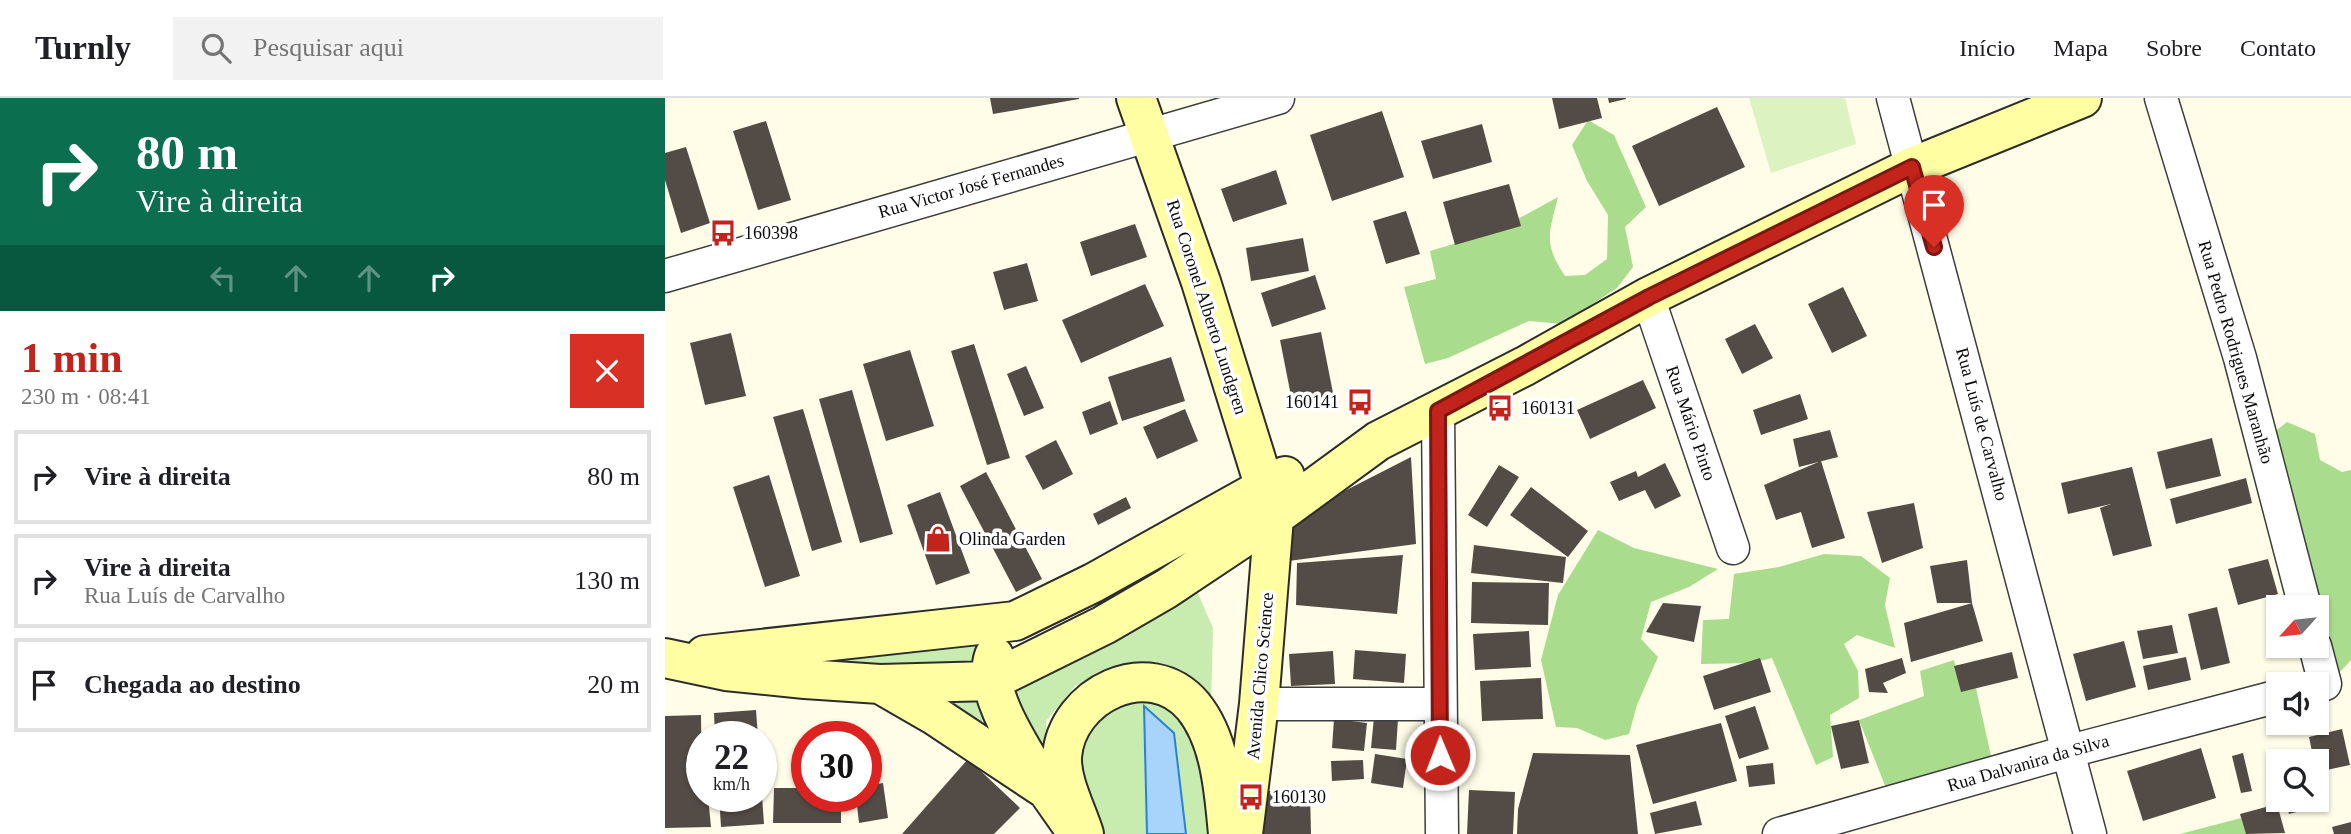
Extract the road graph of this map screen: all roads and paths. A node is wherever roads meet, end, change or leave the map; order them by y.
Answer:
1 (1136, 98) edge
2 (1278, 98) edge
3 (1893, 98) edge
4 (2082, 98) edge
5 (2161, 98) edge
6 (1149, 134) junction
7 (1912, 167) junction
8 (665, 276) edge
9 (1649, 297) junction
10 (1438, 411) junction
11 (1270, 503) junction
12 (1733, 548) dead end
13 (2302, 595) edge
14 (1014, 621) junction
15 (2320, 658) edge
16 (672, 659) edge
17 (991, 681) junction
18 (2331, 683) edge
19 (880, 684) junction
20 (2266, 699) edge
21 (1259, 704) junction
22 (1439, 704) junction
23 (2070, 751) junction
24 (1047, 790) junction
25 (1078, 834) edge
26 (1084, 834) edge
27 (1228, 834) edge
28 (1243, 834) edge
29 (1442, 834) edge
30 (1779, 834) edge
31 (2090, 834) edge

1 - 6 main road, Rua Coronel Alberto Lundgren
2 - 6 street, Rua Victor José Fernandes
3 - 7 street, Rua Luís de Carvalho
4 - 7 main road
5 - 13 street, Rua Pedro Rodrigues Maranhão
6 - 8 street, Rua Victor José Fernandes
6 - 11 main road, Rua Coronel Alberto Lundgren
7 - 9 main road
7 - 23 street, Rua Luís de Carvalho
9 - 10 main road
9 - 12 street, Rua Mário Pinto
10 - 11 main road
10 - 22 street
11 - 14 main road
11 - 17 main road
11 - 21 main road, Avenida Chico Science
14 - 16 main road
14 - 17 main road
15 - 18 street
16 - 19 main road
17 - 19 main road
17 - 24 main road
19 - 24 main road
20 - 23 street, Rua Dalvanira da Silva
21 - 22 street
21 - 28 main road, Avenida Chico Science
22 - 29 street
23 - 30 street, Rua Dalvanira da Silva
23 - 31 street, Rua Luís de Carvalho
24 - 25 main road
26 - 27 main road

